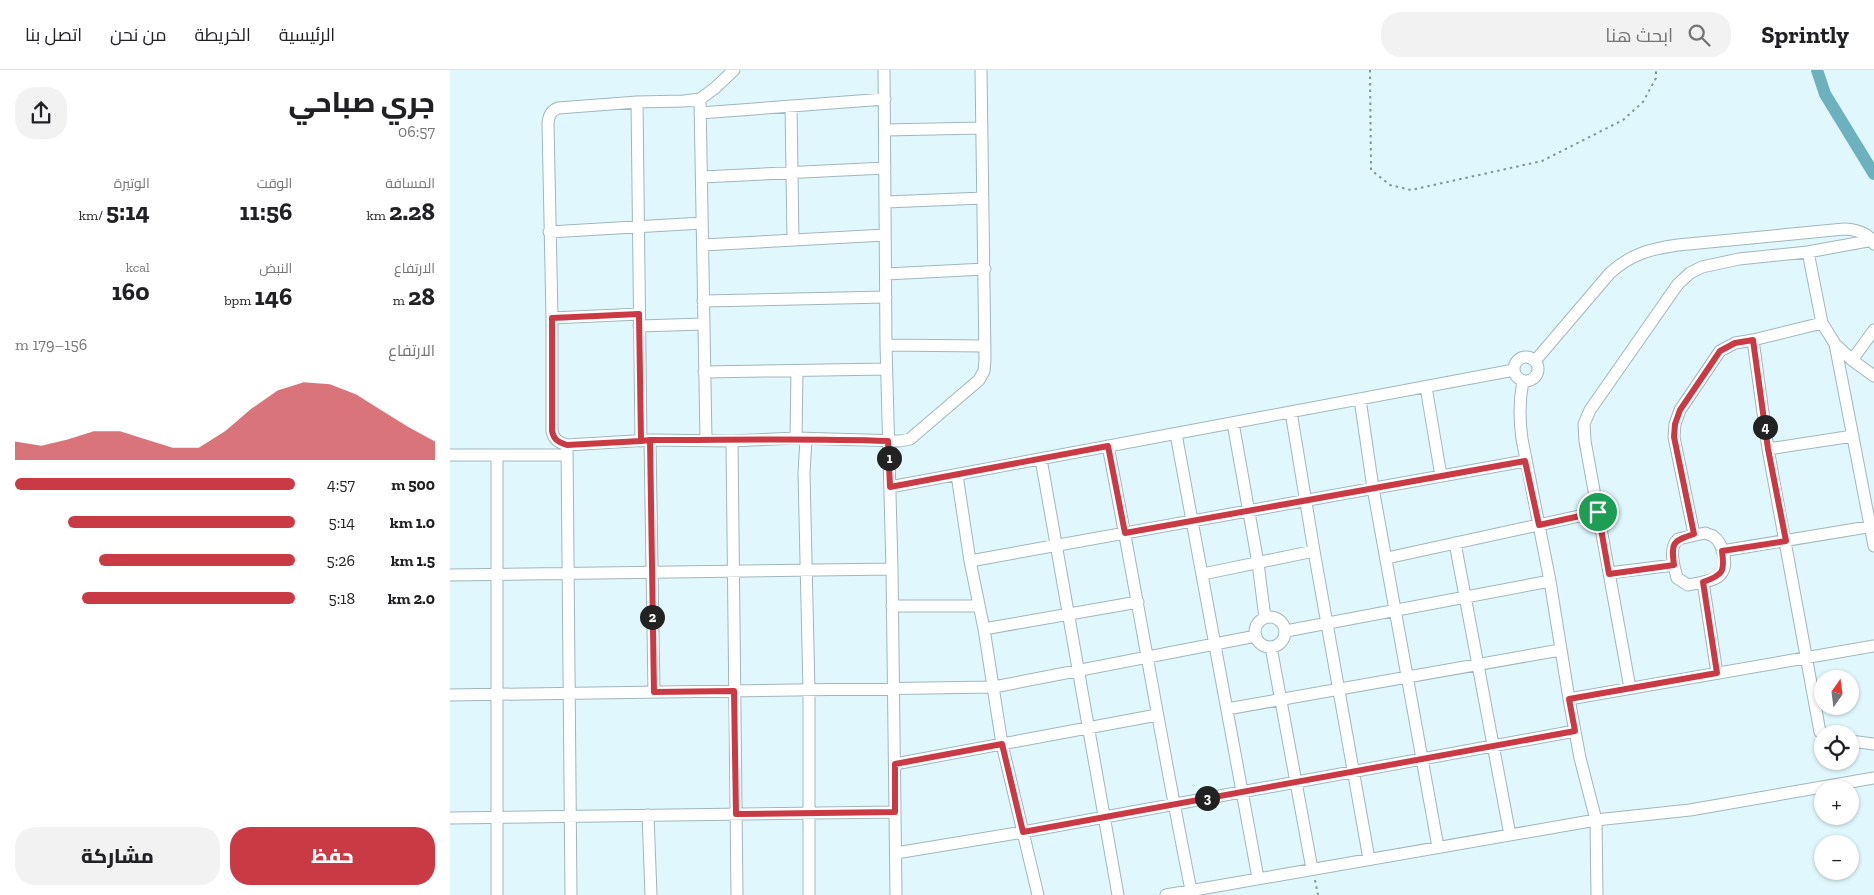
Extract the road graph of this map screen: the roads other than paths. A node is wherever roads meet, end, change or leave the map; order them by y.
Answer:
1 (734, 70) edge
2 (884, 70) edge
3 (981, 70) edge
4 (700, 99) junction
5 (885, 99) junction
6 (637, 102) junction
7 (792, 106) junction
8 (700, 113) junction
9 (982, 128) junction
10 (885, 130) junction
11 (885, 168) junction
12 (791, 172) junction
13 (702, 177) junction
14 (983, 198) junction
15 (886, 202) junction
16 (702, 223) junction
17 (638, 226) junction
18 (549, 232) junction
19 (886, 236) junction
20 (793, 240) junction
21 (1874, 242) edge
22 (702, 245) junction
23 (1808, 252) junction
24 (985, 270) junction
25 (886, 274) junction
26 (886, 297) junction
27 (703, 301) junction
28 (552, 318) junction
29 (639, 320) junction
30 (1822, 323) junction
31 (704, 324) junction
32 (1874, 330) edge
33 (1753, 340) junction
34 (1835, 344) junction
35 (886, 345) junction
36 (984, 346) junction
37 (1852, 360) junction
38 (1535, 361) junction
39 (886, 369) junction
40 (1514, 370) junction
41 (797, 371) junction
42 (704, 372) junction
43 (1874, 376) edge
44 (1523, 381) junction
45 (1426, 387) junction
46 (1360, 399) junction
47 (1291, 412) junction
48 (1233, 423) junction
49 (1176, 434) junction
50 (1853, 436) junction
51 (801, 438) junction
52 (706, 440) junction
53 (645, 441) junction
54 (732, 441) junction
55 (888, 441) junction
56 (1108, 446) junction
57 (1768, 449) junction
58 (567, 450) junction
59 (450, 455) edge
60 (497, 455) junction
61 (1041, 459) junction
62 (1525, 461) junction
63 (957, 475) junction
64 (1442, 476) junction
65 (890, 487) junction
66 (1373, 488) junction
67 (1305, 501) junction
68 (1249, 511) junction
69 (1598, 512) junction
70 (1193, 521) junction
71 (1539, 525) junction
72 (1872, 526) edge
73 (1125, 533) junction
74 (1694, 534) junction
75 (1786, 541) junction
76 (1456, 543) junction
77 (1057, 545) junction
78 (1874, 546) edge
79 (1314, 551) junction
80 (1722, 551) junction
81 (1387, 558) junction
82 (970, 561) junction
83 (1258, 563) junction
84 (1674, 565) junction
85 (892, 569) junction
86 (806, 570) junction
87 (733, 571) junction
88 (651, 572) junction
89 (568, 573) junction
90 (497, 574) junction
91 (1203, 574) junction
92 (1609, 574) junction
93 (450, 575) edge
94 (1550, 581) junction
95 (1703, 582) junction
96 (1465, 597) junction
97 (1138, 602) junction
98 (892, 606) junction
99 (979, 606) junction
100 (1394, 610) junction
101 (1069, 614) junction
102 (1265, 618) junction
103 (1327, 623) junction
104 (984, 629) junction
105 (1286, 631) junction
106 (1256, 636) junction
107 (1216, 644) junction
108 (1874, 646) edge
109 (1271, 647) junction
110 (1560, 650) junction
111 (1148, 658) junction
112 (1807, 659) junction
113 (1477, 664) junction
114 (1078, 671) junction
115 (1717, 673) junction
116 (1408, 676) junction
117 (994, 688) junction
118 (1630, 688) junction
119 (893, 689) junction
120 (1338, 689) junction
121 (809, 690) junction
122 (734, 691) junction
123 (654, 692) junction
124 (569, 694) junction
125 (450, 695) edge
126 (497, 695) junction
127 (1280, 699) junction
128 (1569, 699) junction
129 (1227, 709) junction
130 (1157, 716) junction
131 (1819, 725) edge
132 (1089, 728) junction
133 (1575, 731) junction
134 (1859, 742) edge
135 (1002, 744) junction
136 (1874, 744) edge
137 (1492, 746) junction
138 (1423, 759) junction
139 (895, 764) junction
140 (1353, 772) junction
141 (1874, 778) edge
142 (1295, 782) junction
143 (1241, 792) junction
144 (1174, 804) junction
145 (895, 812) junction
146 (736, 814) junction
147 (809, 814) junction
148 (648, 815) junction
149 (570, 816) junction
150 (496, 817) junction
151 (1105, 817) junction
152 (450, 818) edge
153 (1596, 820) junction
154 (1023, 832) junction
155 (1510, 835) junction
156 (1438, 847) junction
157 (896, 853) junction
158 (1369, 859) junction
159 (1312, 869) junction
160 (1258, 878) junction
161 (1191, 890) junction
162 (497, 895) edge
163 (571, 895) edge
164 (651, 895) edge
165 (736, 895) edge
166 (809, 895) edge
167 (896, 895) edge
168 (1038, 895) edge
169 (1118, 895) edge
170 (1166, 895) edge
171 (1597, 895) edge

1 - 4 street
2 - 5 street
3 - 9 street
4 - 6 street
4 - 8 street
5 - 7 street
5 - 10 street
6 - 17 street
6 - 18 street
7 - 8 street
7 - 12 street
8 - 13 street
9 - 10 street
9 - 14 street
10 - 11 street
11 - 12 street
11 - 15 street
12 - 13 street
12 - 20 street
13 - 16 street
14 - 15 street
14 - 24 street
15 - 19 street
16 - 17 street
16 - 22 street
17 - 18 street
17 - 29 street
18 - 28 street
19 - 20 street
19 - 25 street
20 - 22 street
21 - 23 street
21 - 38 street
22 - 27 street
23 - 30 street
23 - 69 street
24 - 25 street
24 - 36 street
25 - 26 street
26 - 27 street
26 - 35 street
27 - 31 street
28 - 29 street
28 - 58 street
29 - 31 street
29 - 53 street
30 - 33 street
30 - 34 street
31 - 42 street
32 - 37 street
33 - 57 street
33 - 74 street
34 - 37 street
34 - 50 street
35 - 36 street
35 - 39 street
36 - 55 street
37 - 43 street
38 - 40 street
38 - 44 street
39 - 41 street
39 - 55 street
40 - 44 street
40 - 45 street
41 - 42 street
41 - 51 street
42 - 52 street
44 - 62 street
45 - 46 street
45 - 64 street
46 - 47 street
46 - 66 street
47 - 48 street
47 - 67 street
48 - 49 street
48 - 68 street
49 - 56 street
49 - 70 street
50 - 57 street
50 - 72 street
51 - 54 street
51 - 55 street
51 - 86 street
52 - 53 street
52 - 54 street
53 - 58 street
53 - 88 street
54 - 87 street
55 - 65 street
56 - 61 street
56 - 73 street
57 - 75 street
58 - 60 street
58 - 89 street
59 - 60 street
60 - 90 street
61 - 63 street
61 - 77 street
62 - 64 street
62 - 71 street
63 - 65 street
63 - 82 street
64 - 66 street
65 - 85 street
66 - 67 street
66 - 81 street
67 - 68 street
67 - 79 street
68 - 70 street
68 - 83 street
69 - 71 street
69 - 92 street
70 - 73 street
70 - 91 street
71 - 76 street
71 - 94 street
72 - 75 street
72 - 78 street
73 - 77 street
73 - 97 street
74 - 80 street
74 - 84 street
75 - 80 street
75 - 112 street
76 - 81 street
76 - 96 street
77 - 82 street
77 - 101 street
79 - 83 street
79 - 103 street
80 - 95 street
81 - 100 street
82 - 99 street
83 - 91 street
83 - 102 street
84 - 92 street
84 - 95 street
85 - 86 street
85 - 98 street
86 - 87 street
86 - 121 street
87 - 88 street
87 - 122 street
88 - 89 street
88 - 123 street
89 - 90 street
89 - 124 street
90 - 93 street
90 - 126 street
91 - 107 street
92 - 118 street
94 - 96 street
94 - 110 street
95 - 115 street
96 - 100 street
96 - 113 street
97 - 101 street
97 - 111 street
98 - 99 street
98 - 119 street
99 - 104 street
100 - 103 street
100 - 116 street
101 - 104 street
101 - 114 street
102 - 105 street
102 - 106 street
103 - 105 street
103 - 120 street
104 - 117 street
105 - 109 street
106 - 107 street
106 - 109 street
107 - 111 street
107 - 129 street
108 - 112 street
109 - 127 street
110 - 113 street
110 - 128 street
111 - 114 street
111 - 130 street
112 - 115 street
112 - 131 street
113 - 116 street
113 - 137 street
114 - 117 street
114 - 132 street
115 - 118 street
116 - 120 street
116 - 138 street
117 - 119 street
117 - 135 street
118 - 128 street
119 - 121 street
119 - 139 street
120 - 127 street
120 - 140 street
121 - 122 street
121 - 147 street
122 - 123 street
122 - 146 street
123 - 124 street
124 - 126 street
124 - 149 street
125 - 126 street
126 - 150 street
127 - 129 street
127 - 142 street
128 - 133 street
129 - 143 street
130 - 132 street
130 - 144 street
132 - 135 street
132 - 151 street
133 - 137 street
133 - 153 street
134 - 136 street
135 - 139 street
135 - 154 street
137 - 138 street
137 - 155 street
138 - 140 street
138 - 156 street
139 - 145 street
140 - 142 street
140 - 158 street
141 - 153 street
142 - 143 street
142 - 159 street
143 - 144 street
143 - 160 street
144 - 151 street
144 - 161 street
145 - 147 street
145 - 157 street
146 - 147 street
146 - 148 street
146 - 165 street
147 - 166 street
148 - 149 street
148 - 164 street
149 - 150 street
149 - 163 street
150 - 152 street
150 - 162 street
151 - 154 street
151 - 169 street
153 - 155 street
153 - 171 street
154 - 157 street
154 - 168 street
155 - 156 street
156 - 158 street
157 - 167 street
158 - 159 street
159 - 160 street
160 - 161 street
161 - 170 street

